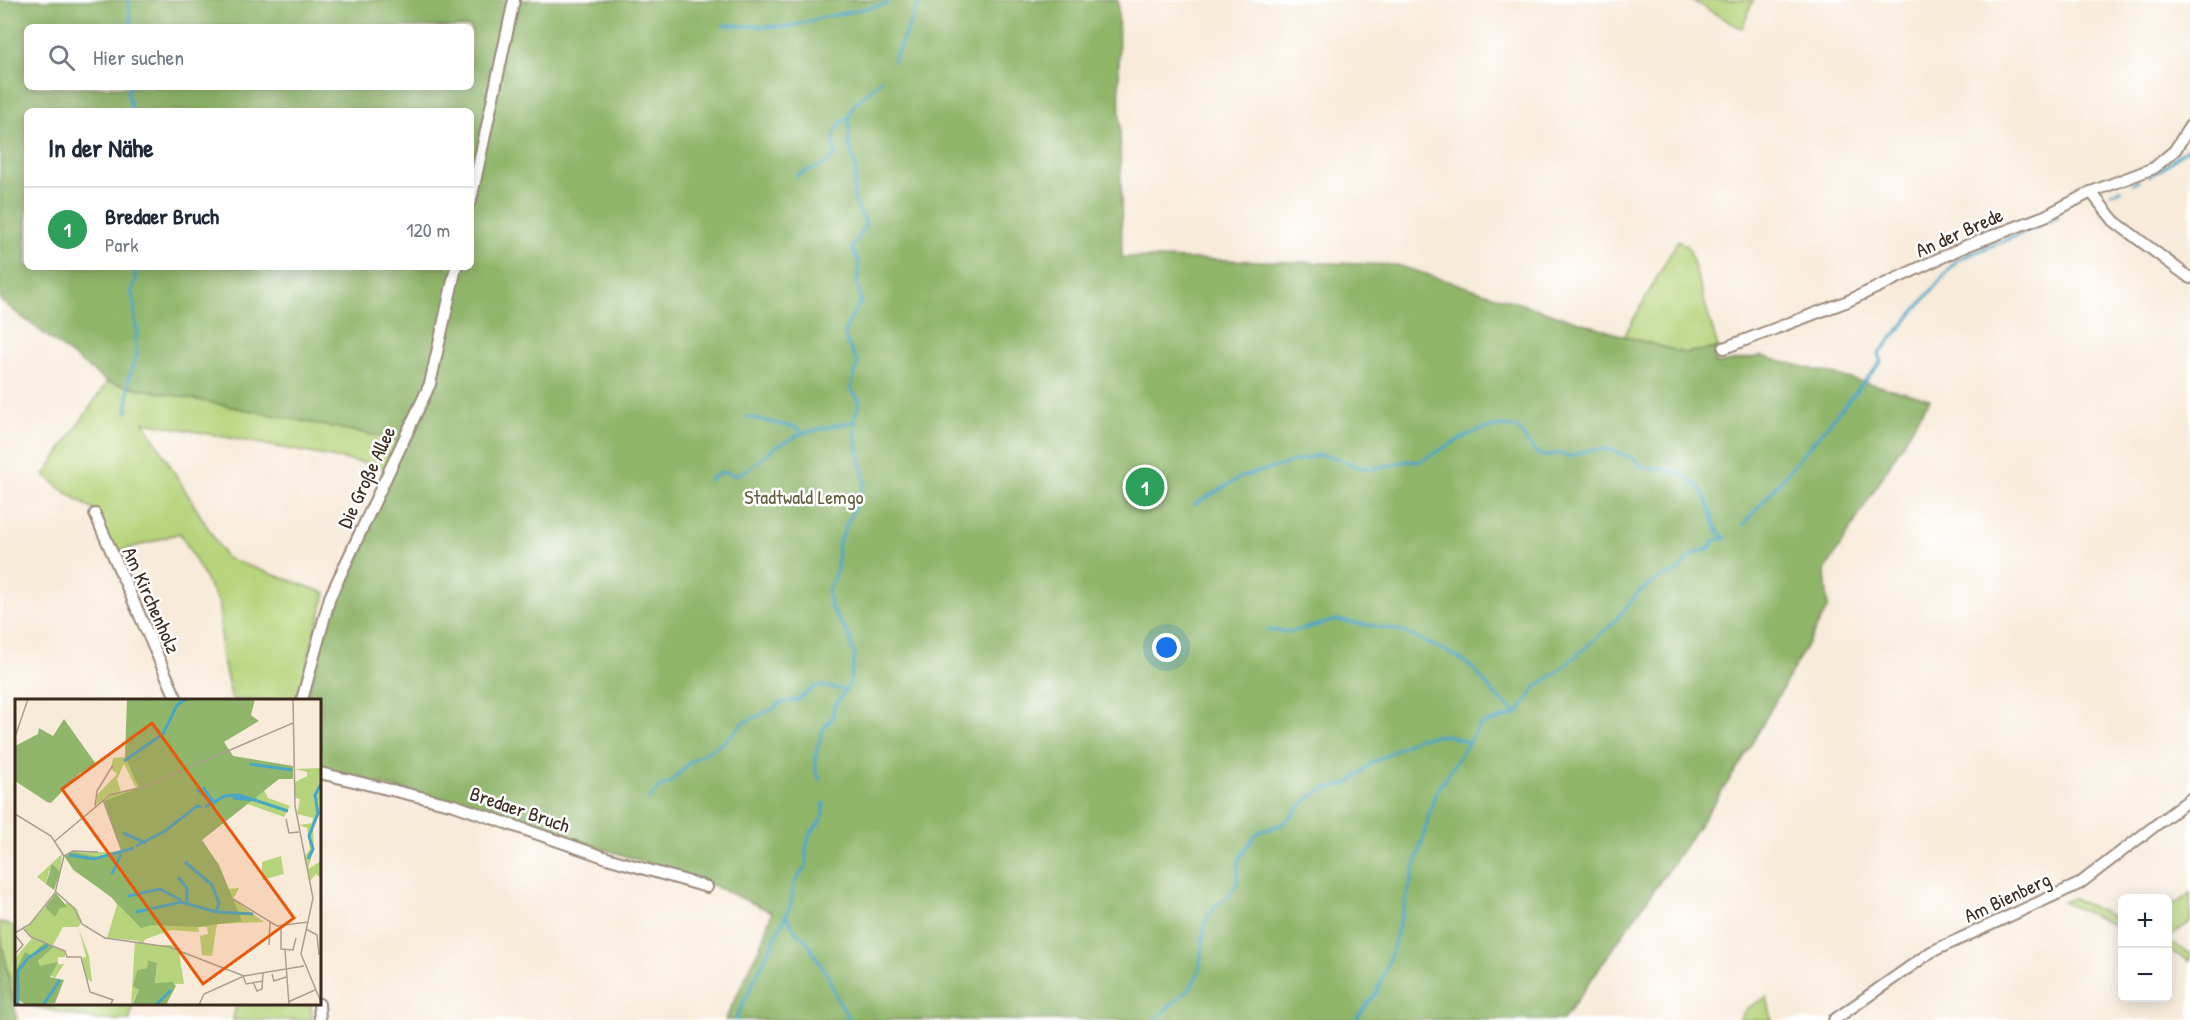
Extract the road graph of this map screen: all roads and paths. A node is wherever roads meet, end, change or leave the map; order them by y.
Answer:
1 (514, 0) edge
2 (2190, 126) edge
3 (2187, 139) edge
4 (474, 186) edge
5 (2091, 192) junction
6 (455, 270) edge
7 (2190, 278) edge
8 (1724, 348) dead end
9 (95, 514) dead end
10 (177, 699) edge
11 (302, 699) edge
12 (321, 773) edge
13 (2190, 799) edge
14 (707, 887) dead end
15 (319, 1005) edge
16 (320, 1020) edge
17 (1834, 1020) edge

1 - 4 street
2 - 3 street, An der Brede
3 - 5 street, An der Brede
5 - 7 street
5 - 8 street, An der Brede
6 - 11 street, Die Große Allee
9 - 10 street, Am Kirchenholz
12 - 14 street, Bredaer Bruch
13 - 17 street, Am Bienberg
15 - 16 street

